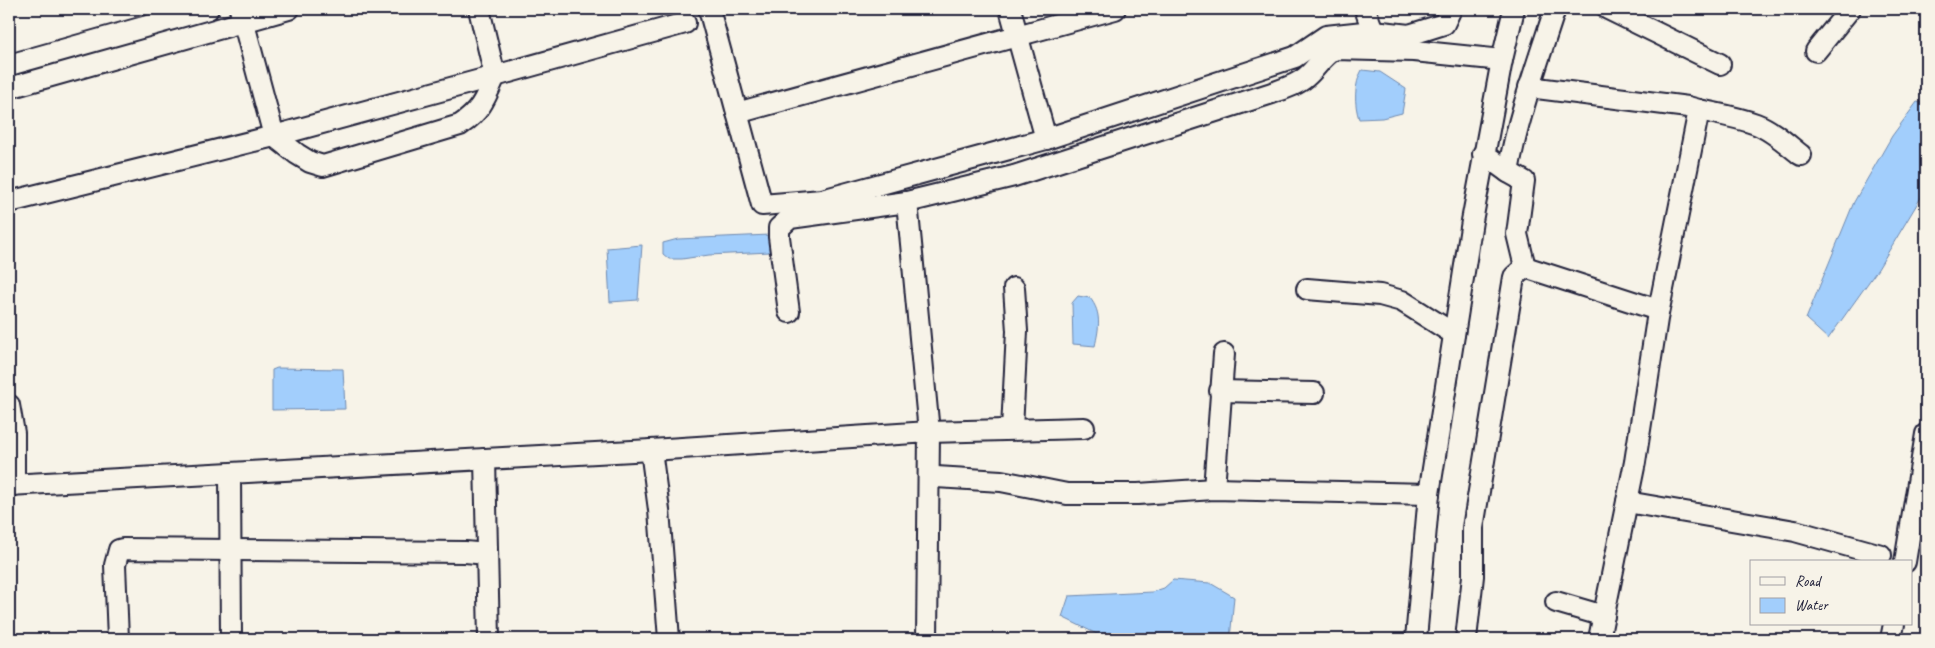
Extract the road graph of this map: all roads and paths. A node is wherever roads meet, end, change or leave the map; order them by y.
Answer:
1 (208, 9) edge
2 (290, 9) edge
3 (479, 9) edge
4 (709, 9) edge
5 (1010, 9) edge
6 (1115, 9) edge
7 (1365, 9) edge
8 (1451, 9) edge
9 (1514, 9) edge
10 (1555, 9) edge
11 (1608, 9) edge
12 (1850, 9) edge
13 (241, 15) edge
14 (685, 22) dead end
15 (1373, 31) junction
16 (1018, 37) junction
17 (1816, 51) dead end
18 (1502, 60) junction
19 (9, 64) edge
20 (1720, 64) dead end
21 (495, 76) junction
22 (1529, 87) junction
23 (9, 88) edge
24 (1699, 110) junction
25 (737, 113) junction
26 (274, 136) junction
27 (1046, 139) junction
28 (1483, 154) junction
29 (1801, 155) dead end
30 (1508, 172) junction
31 (9, 202) edge
32 (907, 202) junction
33 (1525, 266) junction
34 (1014, 288) dead end
35 (1308, 289) dead end
36 (1658, 310) junction
37 (789, 312) dead end
38 (1454, 334) junction
39 (1224, 354) dead end
40 (1220, 390) junction
41 (1314, 393) dead end
42 (9, 405) edge
43 (1084, 428) dead end
44 (1012, 429) junction
45 (929, 432) junction
46 (1926, 434) edge
47 (651, 450) junction
48 (485, 459) junction
49 (230, 474) junction
50 (930, 479) junction
51 (12, 485) edge
52 (1214, 489) junction
53 (1429, 494) junction
54 (1628, 502) junction
55 (230, 551) junction
56 (487, 554) junction
57 (1881, 555) dead end
58 (1905, 560) edge
59 (1556, 602) dead end
60 (1604, 616) junction
61 (1894, 626) edge
62 (118, 639) edge
63 (231, 639) edge
64 (489, 639) edge
65 (669, 639) edge
66 (927, 639) edge
67 (1416, 639) edge
68 (1466, 639) edge
69 (1599, 639) edge
70 (1891, 639) edge

1 - 19 street
2 - 13 street
3 - 21 street
4 - 25 street
5 - 16 street
6 - 16 street
7 - 15 street
8 - 15 street
9 - 18 street
10 - 22 street
11 - 20 street
12 - 17 street
13 - 23 street
13 - 26 street
14 - 21 street
15 - 27 street
16 - 25 street
16 - 27 street
18 - 28 street
18 - 32 street
21 - 26 street
21 - 26 street
22 - 24 street
22 - 30 street
24 - 29 street
24 - 36 street
25 - 27 street
26 - 31 street
28 - 30 street
28 - 38 street
30 - 33 street
32 - 37 street
32 - 45 street
33 - 36 street
33 - 68 street
34 - 44 street
35 - 38 street
36 - 54 street
38 - 53 street
39 - 40 street
40 - 41 street
40 - 52 street
42 - 51 street
43 - 44 street
44 - 45 street
45 - 47 street
45 - 50 street
46 - 58 street
47 - 48 street
47 - 65 street
48 - 49 street
48 - 56 street
49 - 51 street
49 - 55 street
50 - 52 street
50 - 66 street
52 - 53 street
53 - 67 street
54 - 57 street
54 - 60 street
55 - 56 street
55 - 62 street
55 - 63 street
56 - 64 street
59 - 60 street
60 - 69 street
61 - 70 street

